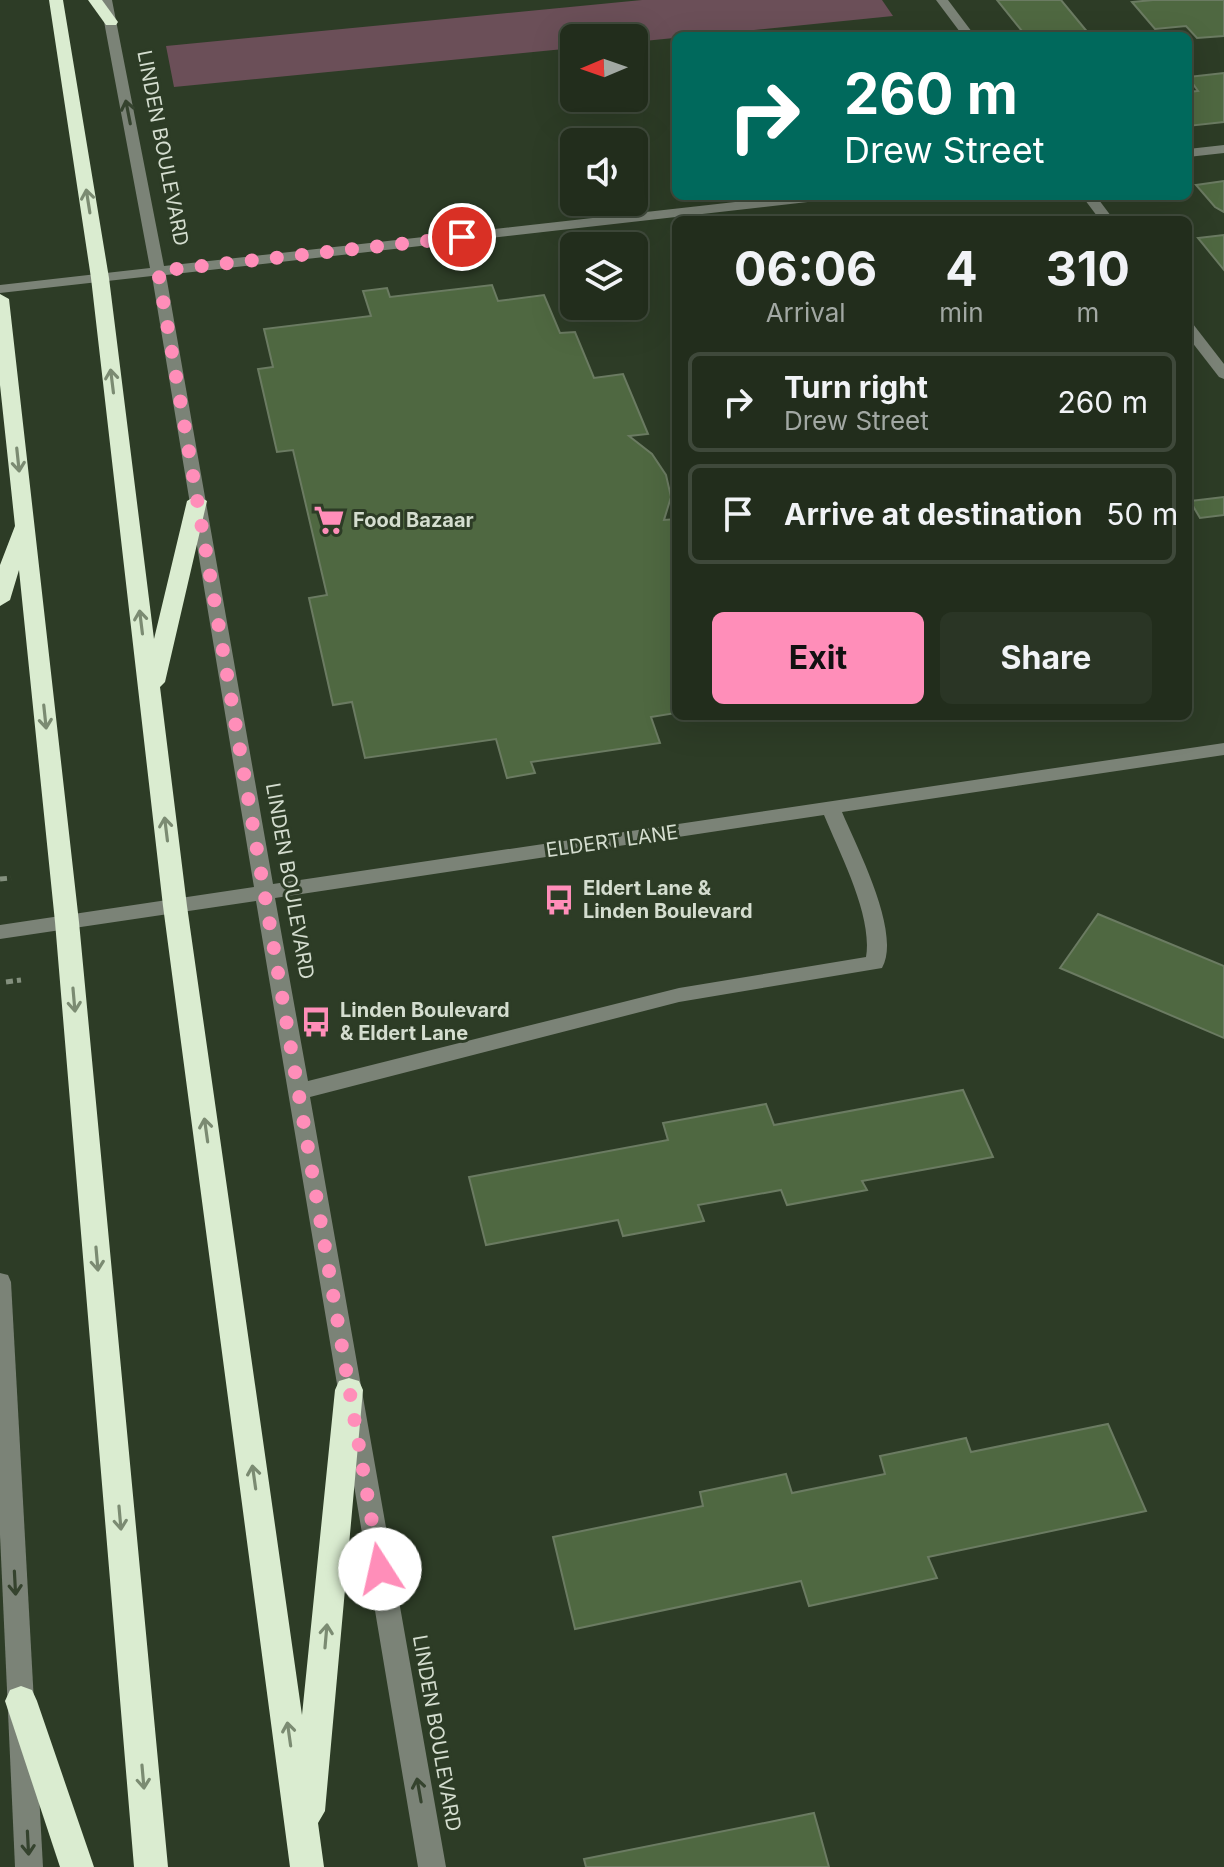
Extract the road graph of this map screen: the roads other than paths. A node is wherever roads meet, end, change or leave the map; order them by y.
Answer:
1 (56, 0) edge
2 (95, 0) edge
3 (106, 0) edge
4 (942, 0) edge
5 (111, 22) junction
6 (966, 32) edge
7 (1224, 149) edge
8 (1192, 153) edge
9 (789, 200) edge
10 (158, 271) junction
11 (100, 278) junction
12 (0, 289) edge
13 (0, 299) edge
14 (1192, 332) edge
15 (1224, 374) edge
16 (197, 501) junction
17 (24, 517) junction
18 (0, 600) edge
19 (150, 700) junction
20 (1224, 749) edge
21 (831, 808) junction
22 (264, 893) junction
23 (175, 906) junction
24 (67, 922) junction
25 (0, 932) edge
26 (298, 1092) junction
27 (0, 1282) edge
28 (349, 1390) junction
29 (21, 1701) junction
30 (306, 1860) edge
31 (29, 1867) edge
32 (77, 1867) edge
33 (151, 1867) edge
34 (432, 1867) edge

11 -> 1 highway
2 - 5 highway
3 - 5 street, LINDEN BOULEVARD
4 - 6 street
10 -> 5 street, LINDEN BOULEVARD
7 - 8 street
9 - 10 street
10 - 11 street
10 - 16 street, LINDEN BOULEVARD
11 - 12 street
19 -> 11 highway
13 -> 17 highway
14 - 15 street
16 - 19 highway
16 - 22 street, LINDEN BOULEVARD
17 - 18 highway
17 -> 24 highway
23 -> 19 highway
20 - 21 street, ELDERT LANE
21 - 22 street, ELDERT LANE
21 - 26 street
22 - 23 street, ELDERT LANE
22 - 26 street, LINDEN BOULEVARD
23 - 24 street, ELDERT LANE
30 -> 23 highway
24 - 25 street, ELDERT LANE
24 -> 33 highway
26 - 28 street, LINDEN BOULEVARD
27 -> 29 street
30 -> 28 highway
34 -> 28 street, LINDEN BOULEVARD
29 -> 31 street
29 - 32 highway

